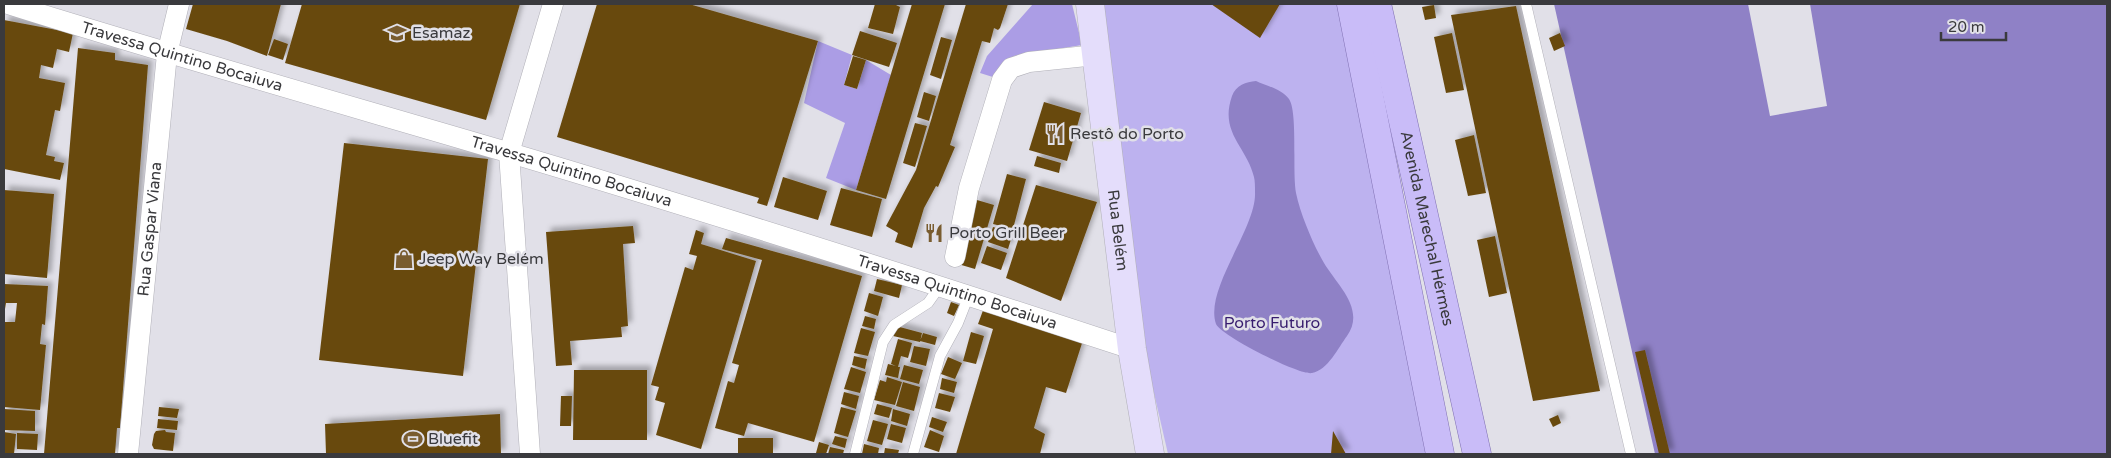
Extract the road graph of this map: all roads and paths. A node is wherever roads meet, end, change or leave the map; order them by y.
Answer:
1 (8, 4) edge
2 (179, 4) edge
3 (553, 4) edge
4 (1090, 4) edge
5 (1351, 4) edge
6 (1377, 4) edge
7 (1526, 4) edge
8 (168, 54) junction
9 (1096, 55) junction
10 (509, 153) junction
11 (955, 257) dead end
12 (940, 286) junction
13 (969, 295) junction
14 (1132, 349) junction
15 (1475, 446) edge
16 (1439, 450) edge
17 (128, 454) edge
18 (530, 454) edge
19 (855, 454) edge
20 (913, 454) edge
21 (1150, 454) edge
22 (1631, 454) edge

1 - 8 street, Travessa Quintino Bocaiuva
2 - 8 street, Rua Gaspar Viana
3 - 10 street
4 - 9 street, Rua Belém
5 - 16 main road, Avenida Marechal Hérmes
6 - 15 main road, Avenida Marechal Hérmes
7 - 22 lane
8 - 10 street, Travessa Quintino Bocaiuva
8 - 17 street, Rua Gaspar Viana
9 - 11 street
9 - 14 street, Rua Belém
10 - 12 street, Travessa Quintino Bocaiuva
10 - 18 street
12 - 13 street, Travessa Quintino Bocaiuva
12 - 19 lane
13 - 14 street, Travessa Quintino Bocaiuva
13 - 20 lane
14 - 21 street, Rua Belém
15 - 16 main road

